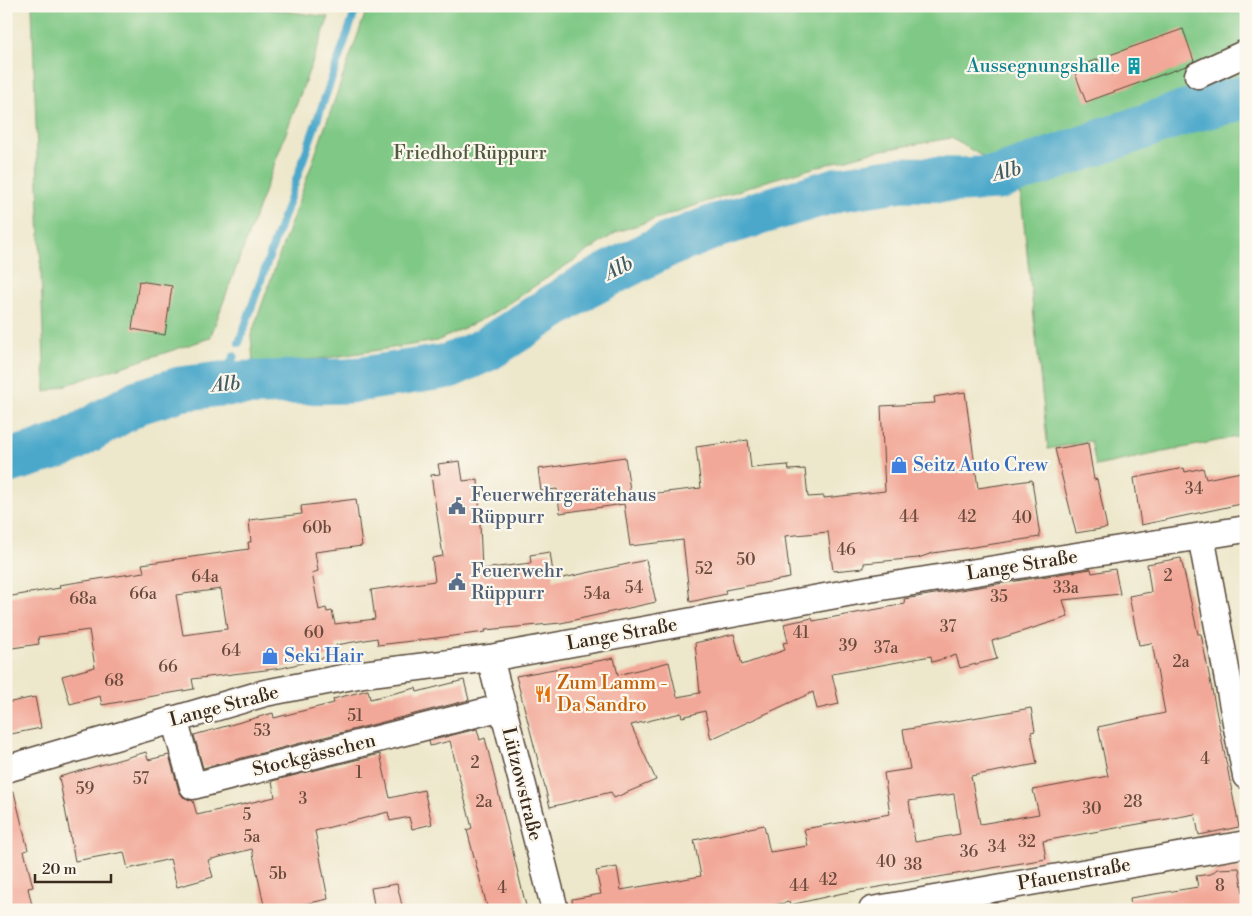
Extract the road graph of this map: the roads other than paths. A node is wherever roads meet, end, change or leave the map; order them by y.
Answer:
1 (1246, 54) edge
2 (1198, 75) dead end
3 (1246, 529) edge
4 (1201, 536) junction
5 (490, 658) junction
6 (503, 707) junction
7 (174, 720) junction
8 (6, 769) edge
9 (1246, 776) edge
10 (1246, 844) edge
11 (554, 910) edge
12 (872, 910) edge

1 - 2 street
3 - 4 street, Lange Straße
4 - 5 street, Lange Straße
4 - 9 street
5 - 6 street, Lützowstraße
5 - 7 street, Lange Straße
6 - 7 street, Stockgässchen
6 - 11 street, Lützowstraße
7 - 8 street, Lange Straße
10 - 12 street, Pfauenstraße

